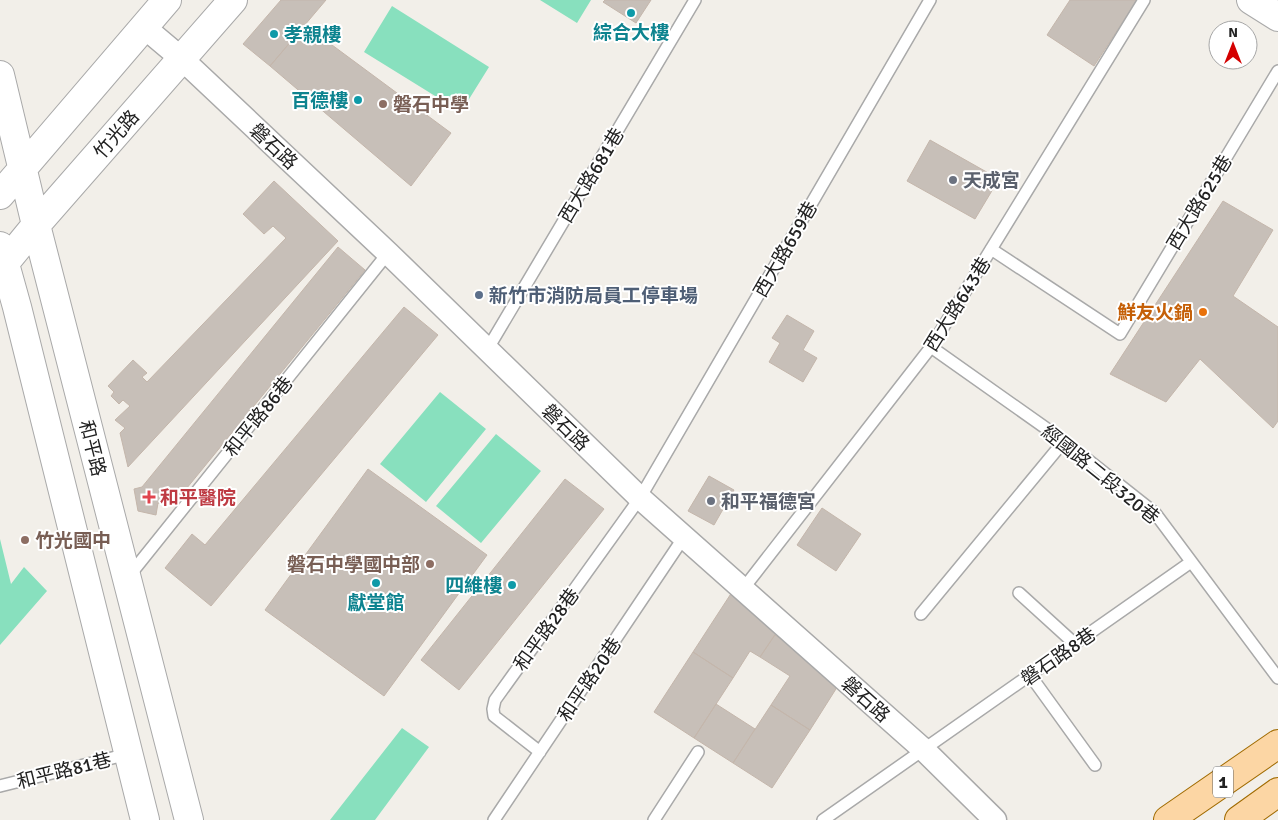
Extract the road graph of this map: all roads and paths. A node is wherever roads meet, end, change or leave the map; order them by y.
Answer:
1 (167, 0) edge
2 (233, 0) edge
3 (695, 0) edge
4 (930, 0) edge
5 (1144, 0) edge
6 (1251, 0) edge
7 (1278, 17) edge
8 (144, 27) junction
9 (182, 60) junction
10 (1278, 71) edge
11 (0, 75) edge
12 (22, 169) junction
13 (0, 195) edge
14 (36, 225) junction
15 (991, 249) junction
16 (388, 253) junction
17 (2, 259) edge
18 (931, 347) junction
19 (487, 350) junction
20 (1064, 441) junction
21 (640, 498) junction
22 (684, 537) junction
23 (1191, 562) junction
24 (127, 578) junction
25 (743, 590) junction
26 (1019, 593) dead end
27 (920, 614) dead end
28 (1075, 644) junction
29 (1030, 675) junction
30 (1278, 678) edge
31 (1278, 744) edge
32 (924, 750) junction
33 (540, 752) junction
34 (698, 752) dead end
35 (128, 754) junction
36 (1095, 765) dead end
37 (0, 786) edge
38 (1278, 792) edge
39 (145, 820) edge
40 (189, 820) edge
41 (494, 820) edge
42 (654, 820) edge
43 (823, 820) edge
44 (995, 820) edge
45 (1168, 820) edge
46 (1239, 820) edge

1 - 8 street
2 - 9 street, 竹光路
3 - 19 lane, 西大路681巷
4 - 21 lane, 西大路659巷
5 - 15 lane, 西大路643巷
6 - 7 street
8 - 9 street, 磐石路
8 - 12 street
9 - 14 street, 竹光路
9 - 16 street, 磐石路
10 - 15 lane, 西大路625巷
11 - 12 street, 和平路
12 - 13 street
12 - 14 street, 和平路
14 - 17 street, 竹光路
14 - 24 street, 和平路
15 - 18 lane, 西大路643巷
16 - 19 street, 磐石路
16 - 24 lane, 和平路86巷
17 - 35 street
18 - 20 lane, 經國路二段320巷
18 - 25 lane, 西大路643巷
19 - 21 street, 磐石路
20 - 23 lane, 經國路二段320巷
20 - 27 lane
21 - 22 street, 磐石路
21 - 33 lane, 和平路28巷
22 - 25 street, 磐石路
22 - 33 lane, 和平路20巷
23 - 28 lane, 磐石路8巷
23 - 30 lane, 經國路二段320巷
24 - 40 street, 和平路
25 - 32 street, 磐石路
26 - 28 lane
28 - 29 lane, 磐石路8巷
29 - 32 lane, 磐石路8巷
29 - 36 lane
31 - 45 main road, 1
32 - 43 lane, 磐石路8巷
32 - 44 street, 磐石路
33 - 41 lane, 和平路20巷
34 - 42 lane
35 - 37 lane, 和平路81巷
35 - 39 street
38 - 46 main road, 1

